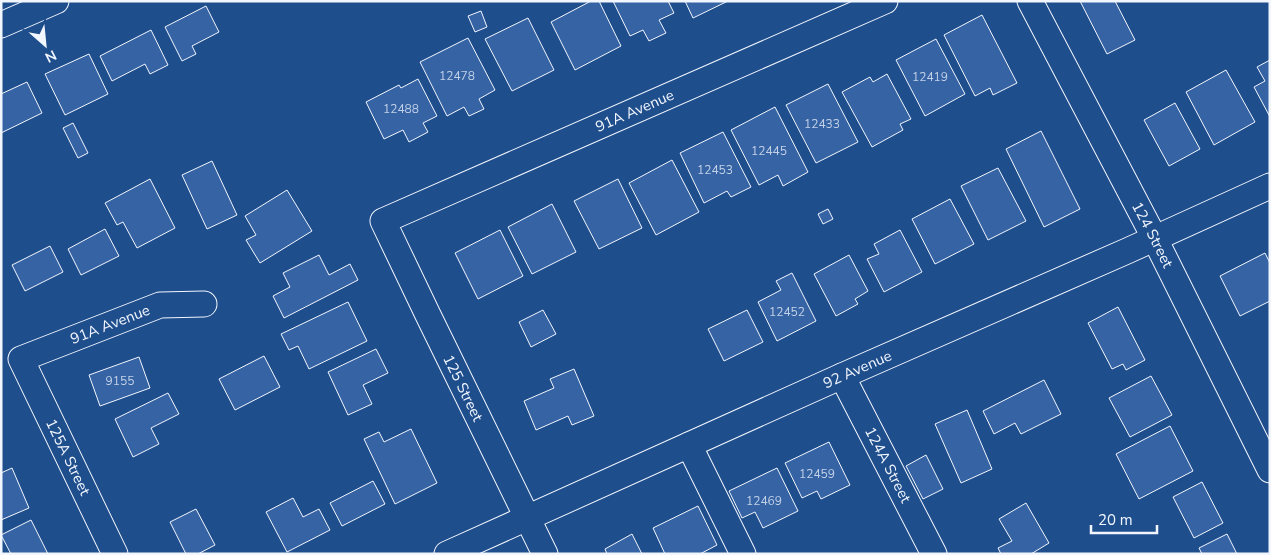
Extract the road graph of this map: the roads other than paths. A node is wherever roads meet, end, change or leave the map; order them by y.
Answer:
1 (56, 1) edge
2 (885, 1) edge
3 (1030, 1) edge
4 (1, 25) edge
5 (1270, 186) edge
6 (383, 221) joint
7 (1154, 239) junction
8 (204, 304) dead end
9 (21, 359) joint
10 (842, 376) junction
11 (689, 445) junction
12 (1270, 470) edge
13 (527, 518) junction
14 (115, 554) edge
15 (446, 554) edge
16 (545, 554) edge
17 (744, 554) edge
18 (934, 554) edge

1 - 4 street
2 - 6 street, 91A Avenue
3 - 7 street, 124 Street
5 - 7 street, 92 Avenue
6 - 13 street, 125 Street
7 - 10 street, 92 Avenue
7 - 12 street, 124 Street
8 - 9 street, 91A Avenue
9 - 14 street, 125A Street
10 - 11 street, 92 Avenue
10 - 18 street, 124A Street
11 - 13 street, 92 Avenue
11 - 17 street
13 - 15 street, 92 Avenue
13 - 16 street, 125 Street

